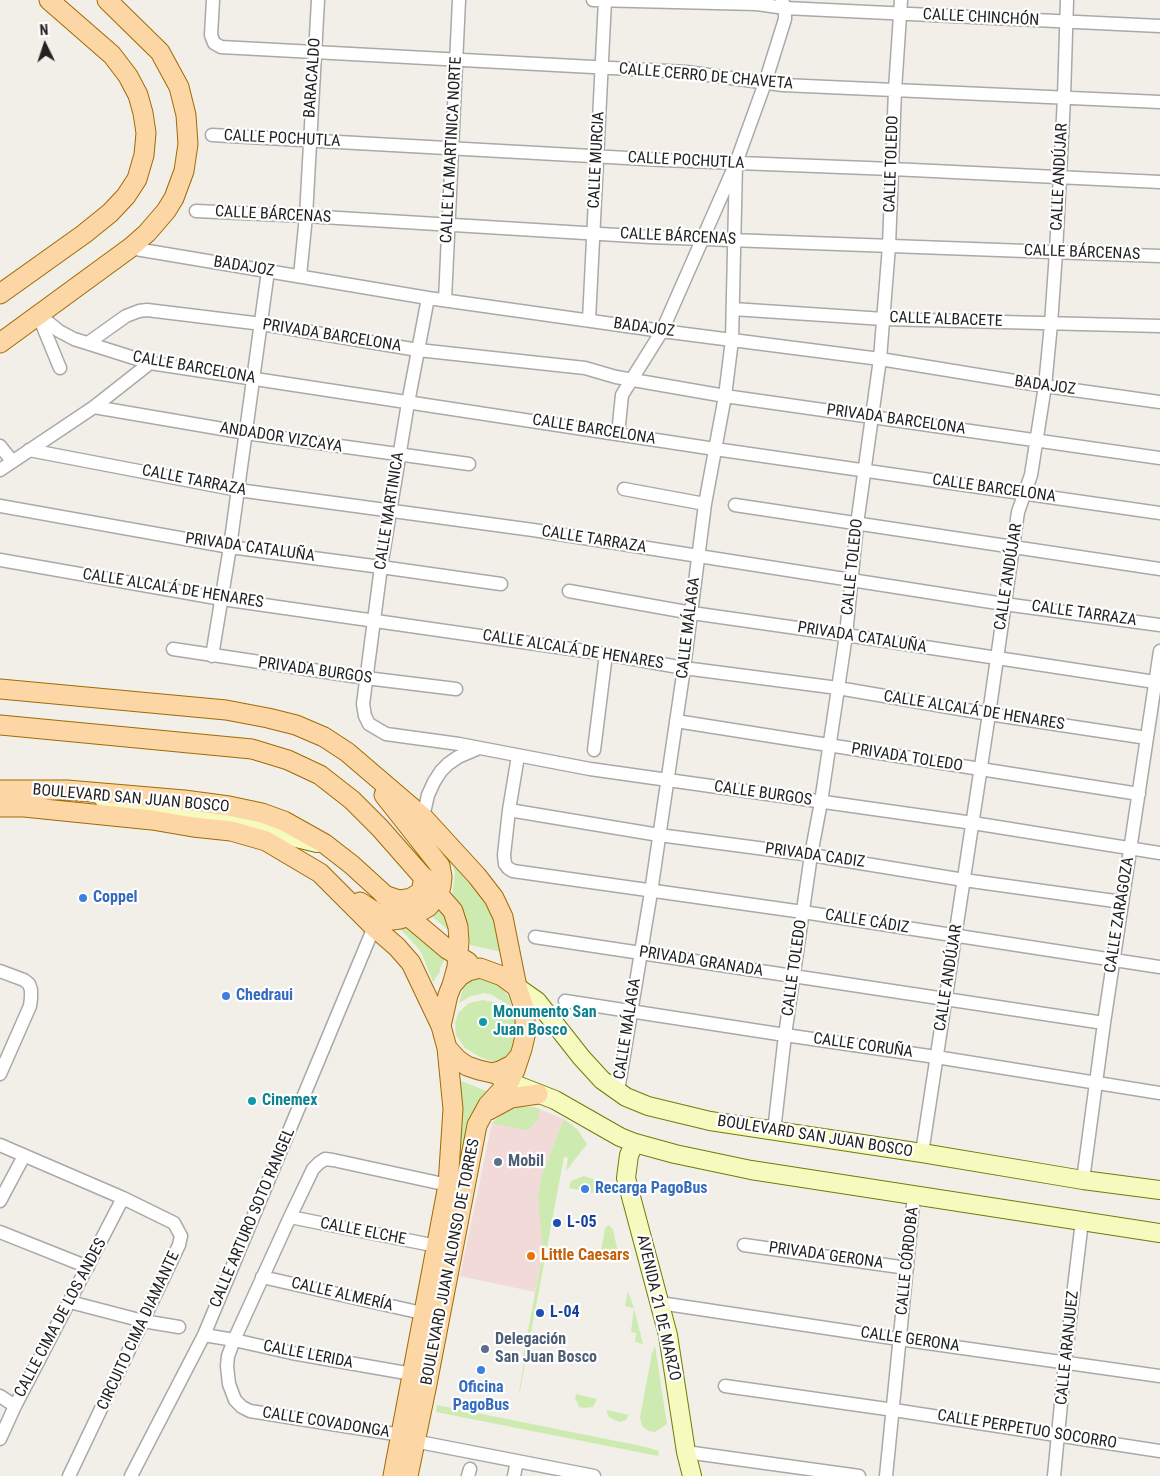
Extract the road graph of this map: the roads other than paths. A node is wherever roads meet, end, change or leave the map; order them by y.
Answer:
1 (49, 0) edge
2 (107, 0) edge
3 (213, 0) edge
4 (318, 0) edge
5 (459, 0) edge
6 (593, 0) edge
7 (604, 0) edge
8 (901, 0) edge
9 (1067, 0) edge
10 (757, 2) edge
11 (784, 4) edge
12 (900, 13) junction
13 (1066, 22) junction
14 (1160, 26) edge
15 (315, 52) junction
16 (456, 60) junction
17 (601, 67) junction
18 (765, 83) junction
19 (894, 90) junction
20 (1064, 98) junction
21 (1160, 102) edge
22 (212, 136) dead end
23 (309, 140) junction
24 (451, 147) junction
25 (598, 156) junction
26 (736, 163) junction
27 (892, 169) junction
28 (1061, 177) junction
29 (1160, 182) edge
30 (196, 211) dead end
31 (306, 216) junction
32 (448, 226) junction
33 (594, 233) junction
34 (703, 240) junction
35 (736, 240) junction
36 (888, 246) junction
37 (130, 248) junction
38 (1056, 252) junction
39 (1160, 256) edge
40 (268, 271) junction
41 (300, 276) junction
42 (0, 294) edge
43 (428, 298) junction
44 (445, 300) junction
45 (733, 309) junction
46 (38, 314) junction
47 (884, 319) junction
48 (589, 320) junction
49 (262, 324) junction
50 (1051, 324) junction
51 (1160, 326) edge
52 (662, 331) junction
53 (732, 340) junction
54 (88, 343) junction
55 (0, 344) edge
56 (418, 350) junction
57 (880, 359) junction
58 (150, 363) junction
59 (60, 368) dead end
60 (254, 378) junction
61 (633, 379) junction
62 (1044, 386) junction
63 (724, 396) junction
64 (1160, 402) edge
65 (408, 403) junction
66 (94, 407) junction
67 (873, 416) junction
68 (246, 433) junction
69 (618, 434) junction
70 (1038, 441) junction
71 (0, 446) edge
72 (715, 449) junction
73 (29, 450) junction
74 (399, 455) junction
75 (1160, 458) edge
76 (12, 461) junction
77 (469, 464) dead end
78 (0, 470) edge
79 (864, 470) junction
80 (624, 489) dead end
81 (238, 490) junction
82 (1025, 494) junction
83 (705, 504) junction
84 (735, 505) dead end
85 (0, 506) edge
86 (390, 511) junction
87 (1160, 513) edge
88 (857, 524) junction
89 (230, 547) junction
90 (1012, 548) junction
91 (698, 557) junction
92 (0, 560) edge
93 (381, 567) junction
94 (1160, 570) edge
95 (852, 579) junction
96 (501, 584) dead end
97 (569, 591) dead end
98 (222, 598) junction
99 (1004, 604) junction
100 (692, 613) junction
101 (374, 620) junction
102 (1160, 625) edge
103 (846, 635) junction
104 (174, 649) dead end
105 (1160, 650) edge
106 (606, 654) junction
107 (212, 656) junction
108 (996, 659) junction
109 (684, 668) junction
110 (366, 678) junction
111 (1155, 682) junction
112 (0, 688) edge
113 (838, 688) junction
114 (456, 689) dead end
115 (989, 714) junction
116 (676, 721) junction
117 (369, 724) joint
118 (0, 725) edge
119 (1147, 738) junction
120 (441, 742) junction
121 (830, 746) junction
122 (479, 748) junction
123 (594, 750) dead end
124 (518, 756) junction
125 (448, 764) junction
126 (980, 770) junction
127 (370, 771) junction
128 (668, 780) junction
129 (0, 790) edge
130 (98, 794) junction
131 (1139, 794) junction
132 (821, 802) junction
133 (0, 807) edge
134 (508, 810) junction
135 (423, 817) junction
136 (973, 824) junction
137 (197, 825) junction
138 (659, 835) junction
139 (325, 844) junction
140 (1131, 848) junction
141 (1160, 852) edge
142 (811, 855) junction
143 (424, 877) junction
144 (964, 880) junction
145 (339, 892) junction
146 (651, 892) junction
147 (383, 894) junction
148 (439, 894) junction
149 (1122, 902) junction
150 (803, 912) junction
151 (409, 917) junction
152 (374, 927) junction
153 (956, 936) junction
154 (535, 937) dead end
155 (640, 953) junction
156 (458, 958) junction
157 (1113, 959) junction
158 (1160, 967) edge
159 (480, 968) junction
160 (0, 971) edge
161 (794, 976) junction
162 (452, 985) junction
163 (517, 986) junction
164 (945, 999) junction
165 (565, 1001) dead end
166 (631, 1011) junction
167 (1104, 1022) junction
168 (441, 1026) junction
169 (785, 1035) junction
170 (447, 1048) junction
171 (936, 1057) junction
172 (518, 1058) junction
173 (492, 1073) junction
174 (0, 1074) edge
175 (509, 1082) junction
176 (1096, 1083) junction
177 (618, 1091) junction
178 (1160, 1093) edge
179 (538, 1094) junction
180 (482, 1115) junction
181 (774, 1131) junction
182 (611, 1132) junction
183 (635, 1143) junction
184 (0, 1145) edge
185 (922, 1153) junction
186 (24, 1156) junction
187 (626, 1178) junction
188 (1083, 1180) junction
189 (448, 1185) junction
190 (1160, 1190) edge
191 (914, 1195) junction
192 (123, 1198) junction
193 (0, 1201) edge
194 (290, 1217) junction
195 (1082, 1221) junction
196 (0, 1232) edge
197 (1160, 1233) edge
198 (744, 1245) dead end
199 (437, 1246) junction
200 (88, 1267) junction
201 (907, 1268) junction
202 (262, 1277) junction
203 (70, 1302) junction
204 (660, 1303) junction
205 (422, 1313) junction
206 (143, 1321) junction
207 (179, 1327) dead end
208 (204, 1335) junction
209 (899, 1339) junction
210 (234, 1340) junction
211 (1065, 1362) junction
212 (412, 1374) junction
213 (1160, 1376) edge
214 (724, 1386) dead end
215 (0, 1396) edge
216 (15, 1406) junction
217 (894, 1410) junction
218 (1058, 1435) junction
219 (408, 1438) junction
220 (0, 1439) edge
221 (1160, 1451) edge
222 (686, 1452) junction
223 (517, 1461) junction
224 (69, 1476) edge
225 (131, 1476) edge
226 (393, 1476) edge
227 (408, 1476) edge
228 (514, 1476) edge
229 (594, 1476) edge
230 (692, 1476) edge
231 (859, 1476) edge
232 (886, 1476) edge
233 (1054, 1476) edge

1 - 42 main road
2 - 37 main road
3 - 15 street, CALLE CERRO DE CHAVETA
4 - 15 street, BARACALDO
5 - 16 street, CALLE LA MARTINICA NORTE
6 - 7 street, CALLE CHINCHÓN
7 - 10 street, CALLE CHINCHÓN
7 - 17 street, CALLE MURCIA
8 - 12 street, CALLE TOLEDO
9 - 13 street, CALLE ANDÚJAR
10 - 11 street, CALLE CHINCHÓN
11 - 12 street, CALLE CHINCHÓN
11 - 18 street
12 - 13 street, CALLE CHINCHÓN
12 - 19 street, CALLE TOLEDO
13 - 14 street, CALLE CHINCHÓN
13 - 20 street, CALLE ANDÚJAR
15 - 16 street, CALLE CERRO DE CHAVETA
15 - 23 street, BARACALDO
16 - 17 street, CALLE CERRO DE CHAVETA
16 - 24 street, CALLE LA MARTINICA NORTE
17 - 18 street, CALLE CERRO DE CHAVETA
17 - 25 street, CALLE MURCIA
18 - 19 street, CALLE CERRO DE CHAVETA
18 - 26 street
19 - 20 street, CALLE CERRO DE CHAVETA
19 - 27 street, CALLE TOLEDO
20 - 21 street, CALLE CERRO DE CHAVETA
20 - 28 street, CALLE ANDÚJAR
22 - 23 street, CALLE POCHUTLA
23 - 24 street, CALLE POCHUTLA
23 - 31 street, BARACALDO
24 - 25 street, CALLE POCHUTLA
24 - 32 street, CALLE LA MARTINICA NORTE
25 - 26 street, CALLE POCHUTLA
25 - 33 street, CALLE MURCIA
26 - 27 street, CALLE POCHUTLA
26 - 34 street
26 - 35 street, CALLE MÁLAGA
27 - 28 street, CALLE POCHUTLA
27 - 36 street, CALLE TOLEDO
28 - 29 street, CALLE POCHUTLA
28 - 38 street, CALLE ANDÚJAR
30 - 31 street, CALLE BÁRCENAS
31 - 32 street, CALLE BÁRCENAS
31 - 41 street, BARACALDO
32 - 33 street, CALLE BÁRCENAS
32 - 44 street, CALLE LA MARTINICA NORTE
33 - 34 street, CALLE BÁRCENAS
33 - 48 street, CALLE MURCIA
34 - 35 street, CALLE BÁRCENAS
34 - 52 street
35 - 36 street, CALLE BÁRCENAS
35 - 45 street, CALLE MÁLAGA
36 - 38 street, CALLE BÁRCENAS
36 - 47 street, CALLE TOLEDO
37 - 40 street, BADAJOZ
37 - 46 main road
38 - 39 street, CALLE BÁRCENAS
38 - 50 street, CALLE ANDÚJAR
40 - 41 street, BADAJOZ
40 - 49 street
41 - 43 street, BADAJOZ
43 - 44 street, BADAJOZ
43 - 56 street, CALLE MARTINICA
44 - 48 street, BADAJOZ
45 - 47 street, CALLE ALBACETE
45 - 53 street, CALLE MÁLAGA
46 - 54 street, CALLE BARCELONA
46 - 55 main road
46 - 59 street
47 - 50 street, CALLE ALBACETE
47 - 57 street, CALLE TOLEDO
48 - 52 street, BADAJOZ
49 - 54 street, PRIVADA BARCELONA
49 - 56 street, PRIVADA BARCELONA
49 - 60 street
50 - 51 street, CALLE ALBACETE
50 - 62 street, CALLE ANDÚJAR
52 - 53 street, BADAJOZ
52 - 61 street
53 - 57 street, BADAJOZ
53 - 63 street, CALLE MÁLAGA
54 - 58 street, CALLE BARCELONA
56 - 61 street, PRIVADA BARCELONA
56 - 65 street, CALLE MARTINICA
57 - 62 street, BADAJOZ
57 - 67 street, CALLE TOLEDO
58 - 60 street, CALLE BARCELONA
58 - 66 street
60 - 65 street, CALLE BARCELONA
60 - 68 street
61 - 63 street, PRIVADA BARCELONA
61 - 69 street
62 - 64 street, BADAJOZ
62 - 70 street, CALLE ANDÚJAR
63 - 67 street, PRIVADA BARCELONA
63 - 72 street, CALLE MÁLAGA
65 - 69 street, CALLE BARCELONA
65 - 74 street, CALLE MARTINICA
66 - 68 street, ANDADOR VIZCAYA
66 - 73 street
67 - 70 street, PRIVADA BARCELONA
67 - 79 street, CALLE TOLEDO
68 - 74 street, ANDADOR VIZCAYA
68 - 81 street
69 - 72 street, CALLE BARCELONA
70 - 75 street, PRIVADA BARCELONA
70 - 82 street, CALLE ANDÚJAR
71 - 76 street
72 - 79 street, CALLE BARCELONA
72 - 83 street, CALLE MÁLAGA
73 - 76 street
73 - 81 street, CALLE TARRAZA
74 - 77 street, ANDADOR VIZCAYA
74 - 86 street, CALLE MARTINICA
76 - 78 street
79 - 82 street, CALLE BARCELONA
79 - 88 street, CALLE TOLEDO
80 - 83 street
81 - 86 street, CALLE TARRAZA
81 - 89 street
82 - 87 street, CALLE BARCELONA
82 - 90 street, CALLE ANDÚJAR
83 - 91 street, CALLE MÁLAGA
84 - 88 street
85 - 89 street, PRIVADA CATALUÑA
86 - 91 street, CALLE TARRAZA
86 - 93 street, CALLE MARTINICA
88 - 90 street
88 - 95 street, CALLE TOLEDO
89 - 93 street, PRIVADA CATALUÑA
89 - 98 street
90 - 94 street
90 - 99 street, CALLE ANDÚJAR
91 - 95 street, CALLE TARRAZA
91 - 100 street, CALLE MÁLAGA
92 - 98 street, CALLE ALCALÁ DE HENARES
93 - 96 street, PRIVADA CATALUÑA
93 - 101 street, CALLE MARTINICA
95 - 99 street, CALLE TARRAZA
95 - 103 street, CALLE TOLEDO
97 - 100 street, PRIVADA CATALUÑA
98 - 101 street, CALLE ALCALÁ DE HENARES
98 - 107 street
99 - 102 street, CALLE TARRAZA
99 - 108 street, CALLE ANDÚJAR
100 - 103 street, PRIVADA CATALUÑA
100 - 109 street, CALLE MÁLAGA
101 - 106 street, CALLE ALCALÁ DE HENARES
101 - 110 street, CALLE MARTINICA
103 - 108 street, PRIVADA CATALUÑA
103 - 113 street, CALLE TOLEDO
104 - 107 street, PRIVADA BURGOS
105 - 111 street, CALLE ZARAGOZA
106 - 109 street, CALLE ALCALÁ DE HENARES
106 - 123 street
107 - 110 street, PRIVADA BURGOS
108 - 111 street, PRIVADA CATALUÑA
108 - 115 street, CALLE ANDÚJAR
109 - 113 street, CALLE ALCALÁ DE HENARES
109 - 116 street, CALLE MÁLAGA
110 - 114 street, PRIVADA BURGOS
110 - 117 street, CALLE MARTINICA
111 - 119 street, CALLE ZARAGOZA
112 - 127 main road
113 - 115 street, CALLE ALCALÁ DE HENARES
113 - 121 street, CALLE TOLEDO
115 - 119 street, CALLE ALCALÁ DE HENARES
115 - 126 street, CALLE ANDÚJAR
116 - 121 street, PRIVADA TOLEDO
116 - 128 street, CALLE MÁLAGA
117 - 120 street, CALLE BURGOS
118 - 143 main road
119 - 131 street, CALLE ZARAGOZA
120 - 122 street, CALLE BURGOS
120 - 125 street
121 - 126 street, PRIVADA TOLEDO
121 - 132 street, CALLE TOLEDO
122 - 124 street, CALLE BURGOS
122 - 125 street
124 - 128 street, CALLE BURGOS
124 - 134 street
125 - 135 street
126 - 131 street, PRIVADA TOLEDO
126 - 136 street, CALLE ANDÚJAR
127 - 135 main road
127 - 148 main road
128 - 132 street, CALLE BURGOS
128 - 138 street, CALLE MÁLAGA
129 - 130 main road, BOULEVARD SAN JUAN BOSCO
130 - 137 street
130 - 139 main road, BOULEVARD SAN JUAN BOSCO
131 - 140 street, CALLE ZARAGOZA
132 - 136 street, CALLE BURGOS
132 - 142 street, CALLE TOLEDO
133 - 137 main road, BOULEVARD SAN JUAN BOSCO
134 - 138 street, PRIVADA CADIZ
134 - 146 street, CALLE CÁDIZ
135 - 163 main road
136 - 140 street, CALLE BURGOS
136 - 144 street, CALLE ANDÚJAR
137 - 139 street
137 - 145 main road, BOULEVARD SAN JUAN BOSCO
138 - 142 street, PRIVADA CADIZ
138 - 146 street, CALLE MÁLAGA
139 - 147 main road, BOULEVARD SAN JUAN BOSCO
140 - 141 street, CALLE BURGOS
140 - 149 street, CALLE ZARAGOZA
142 - 144 street, PRIVADA CADIZ
142 - 150 street, CALLE TOLEDO
143 - 147 main road
143 - 148 main road
144 - 149 street, PRIVADA CADIZ
144 - 153 street, CALLE ANDÚJAR
145 - 151 main road
145 - 152 main road, BOULEVARD SAN JUAN BOSCO
146 - 150 street, CALLE CÁDIZ
146 - 155 street, CALLE MÁLAGA
147 - 151 main road, BOULEVARD SAN JUAN BOSCO
148 - 151 main road
148 - 156 main road
149 - 157 street, CALLE ZARAGOZA
150 - 153 street, CALLE CÁDIZ
150 - 161 street, CALLE TOLEDO
151 - 156 main road, BOULEVARD SAN JUAN BOSCO
152 - 168 main road, BOULEVARD SAN JUAN BOSCO
152 - 208 street, CALLE ARTURO SOTO RANGEL
153 - 157 street, CALLE CÁDIZ
153 - 164 street, CALLE ANDÚJAR
154 - 155 street, PRIVADA GRANADA
155 - 161 street, PRIVADA GRANADA
155 - 166 street, CALLE MÁLAGA
156 - 159 main road, BOULEVARD SAN JUAN BOSCO
156 - 162 main road
157 - 158 street, CALLE CÁDIZ
157 - 167 street, CALLE ZARAGOZA
159 - 162 main road
159 - 163 main road
160 - 174 street
161 - 164 street, PRIVADA GRANADA
161 - 169 street, CALLE TOLEDO
162 - 168 main road
163 - 172 main road
163 - 177 street, BOULEVARD SAN JUAN BOSCO
164 - 167 street, PRIVADA GRANADA
164 - 171 street, CALLE ANDÚJAR
165 - 166 street, CALLE CORUÑA
166 - 169 street, CALLE CORUÑA
166 - 177 street, CALLE MÁLAGA
167 - 176 street, CALLE ZARAGOZA
168 - 170 main road
169 - 171 street, CALLE CORUÑA
169 - 181 street, CALLE TOLEDO
170 - 173 main road
170 - 189 main road, BOULEVARD JUAN ALONSO DE TORRES
171 - 176 street, CALLE CORUÑA
171 - 185 street, CALLE ANDÚJAR
172 - 173 main road
172 - 175 main road, BOULEVARD JUAN ALONSO DE TORRES
173 - 175 street
175 - 179 street
175 - 180 main road, BOULEVARD JUAN ALONSO DE TORRES
176 - 178 street, CALLE CORUÑA
176 - 188 street, CALLE ZARAGOZA
177 - 181 street, BOULEVARD SAN JUAN BOSCO
179 - 180 main road
179 - 182 street
180 - 219 main road, BOULEVARD JUAN ALONSO DE TORRES
181 - 185 street, BOULEVARD SAN JUAN BOSCO
182 - 183 street
182 - 187 street
183 - 187 street, AVENIDA 21 DE MARZO
183 - 191 street
184 - 186 street, CIRCUITO CIMA DIAMANTE
185 - 188 street, BOULEVARD SAN JUAN BOSCO
186 - 192 street, CIRCUITO CIMA DIAMANTE
186 - 193 street
187 - 204 street, AVENIDA 21 DE MARZO
188 - 190 street, BOULEVARD SAN JUAN BOSCO
189 - 194 street
189 - 199 main road, BOULEVARD JUAN ALONSO DE TORRES
191 - 195 street
191 - 201 street, CALLE CÓRDOBA
192 - 200 street, CALLE CIMA DE LOS ANDES
192 - 206 street, CIRCUITO CIMA DIAMANTE
194 - 199 street, CALLE ELCHE
194 - 202 street
195 - 197 street
195 - 211 street, CALLE ARANJUEZ
196 - 200 street
198 - 201 street, PRIVADA GERONA
199 - 205 main road, BOULEVARD JUAN ALONSO DE TORRES
200 - 203 street, CALLE CIMA DE LOS ANDES
201 - 209 street, CALLE CÓRDOBA
202 - 205 street, CALLE ALMERÍA
202 - 210 street
203 - 206 street
203 - 216 street, CALLE CIMA DE LOS ANDES
204 - 209 street, CALLE GERONA
204 - 222 street, AVENIDA 21 DE MARZO
205 - 212 main road, BOULEVARD JUAN ALONSO DE TORRES
206 - 207 street
206 - 224 street, CIRCUITO CIMA DIAMANTE
208 - 210 street, CALLE LERIDA
208 - 225 street, CALLE ARTURO SOTO RANGEL
209 - 211 street, CALLE GERONA
209 - 217 street, CALLE CÓRDOBA
210 - 212 street, CALLE LERIDA
210 - 219 street, CALLE COVADONGA
211 - 213 street, CALLE GERONA
211 - 218 street, CALLE ARANJUEZ
212 - 219 main road, BOULEVARD JUAN ALONSO DE TORRES
214 - 217 street, CALLE PERPETUO SOCORRO
215 - 216 street
216 - 220 street, CALLE CIMA DE LOS ANDES
217 - 218 street, CALLE PERPETUO SOCORRO
217 - 232 street, CALLE CÓRDOBA
218 - 221 street, CALLE PERPETUO SOCORRO
218 - 233 street, CALLE ARANJUEZ
219 - 223 street, CALLE COVADONGA
219 - 226 main road, BOULEVARD JUAN ALONSO DE TORRES
219 - 227 main road, BOULEVARD JUAN ALONSO DE TORRES
222 - 230 street, AVENIDA 21 DE MARZO
222 - 231 street
223 - 228 street
223 - 229 street, CALLE COVADONGA

